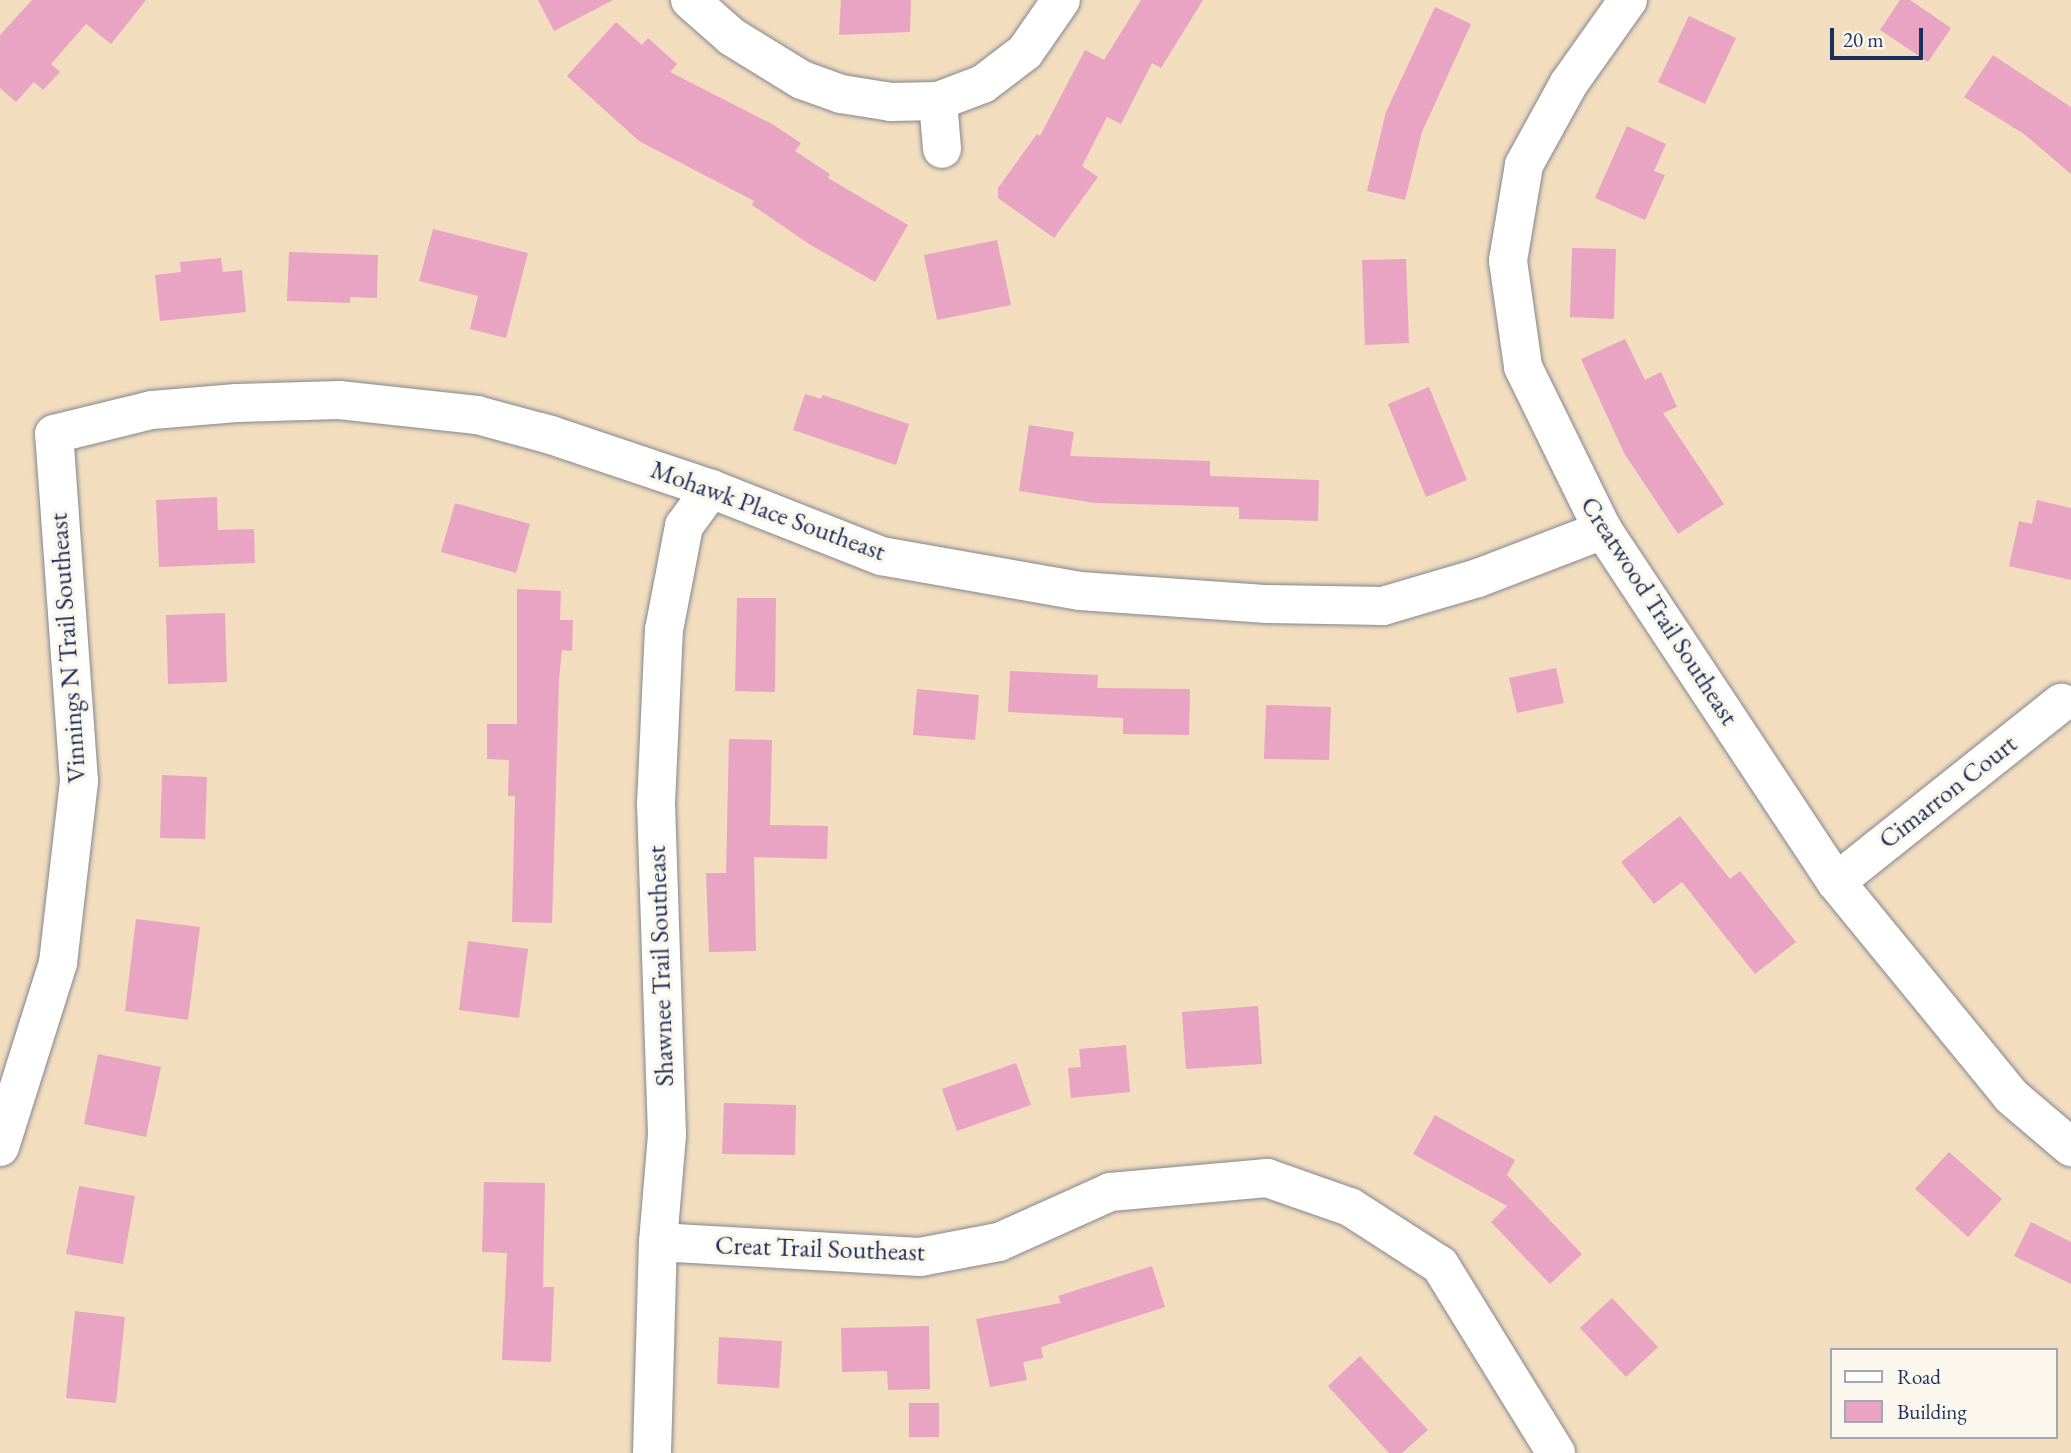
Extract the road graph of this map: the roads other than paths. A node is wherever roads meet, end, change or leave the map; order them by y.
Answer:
1 (690, 0) edge
2 (1062, 0) edge
3 (1628, 0) edge
4 (938, 101) junction
5 (942, 149) dead end
6 (54, 434) joint
7 (711, 489) junction
8 (1602, 530) junction
9 (2061, 702) dead end
10 (1836, 881) junction
11 (0, 1147) edge
12 (2071, 1147) edge
13 (658, 1242) junction
14 (1547, 1450) edge
15 (652, 1453) edge

1 - 4 street
2 - 4 street
3 - 8 street, Creatwood Trail Southeast
4 - 5 street
6 - 7 street, Mohawk Place Southeast
6 - 11 street, Vinnings N Trail Southeast
7 - 8 street, Mohawk Place Southeast
7 - 13 street, Shawnee Trail Southeast
8 - 10 street, Creatwood Trail Southeast
9 - 10 street, Cimarron Court
10 - 12 street, Creatwood Trail Southeast
13 - 14 street, Creat Trail Southeast
13 - 15 street, Shawnee Trail Southeast

